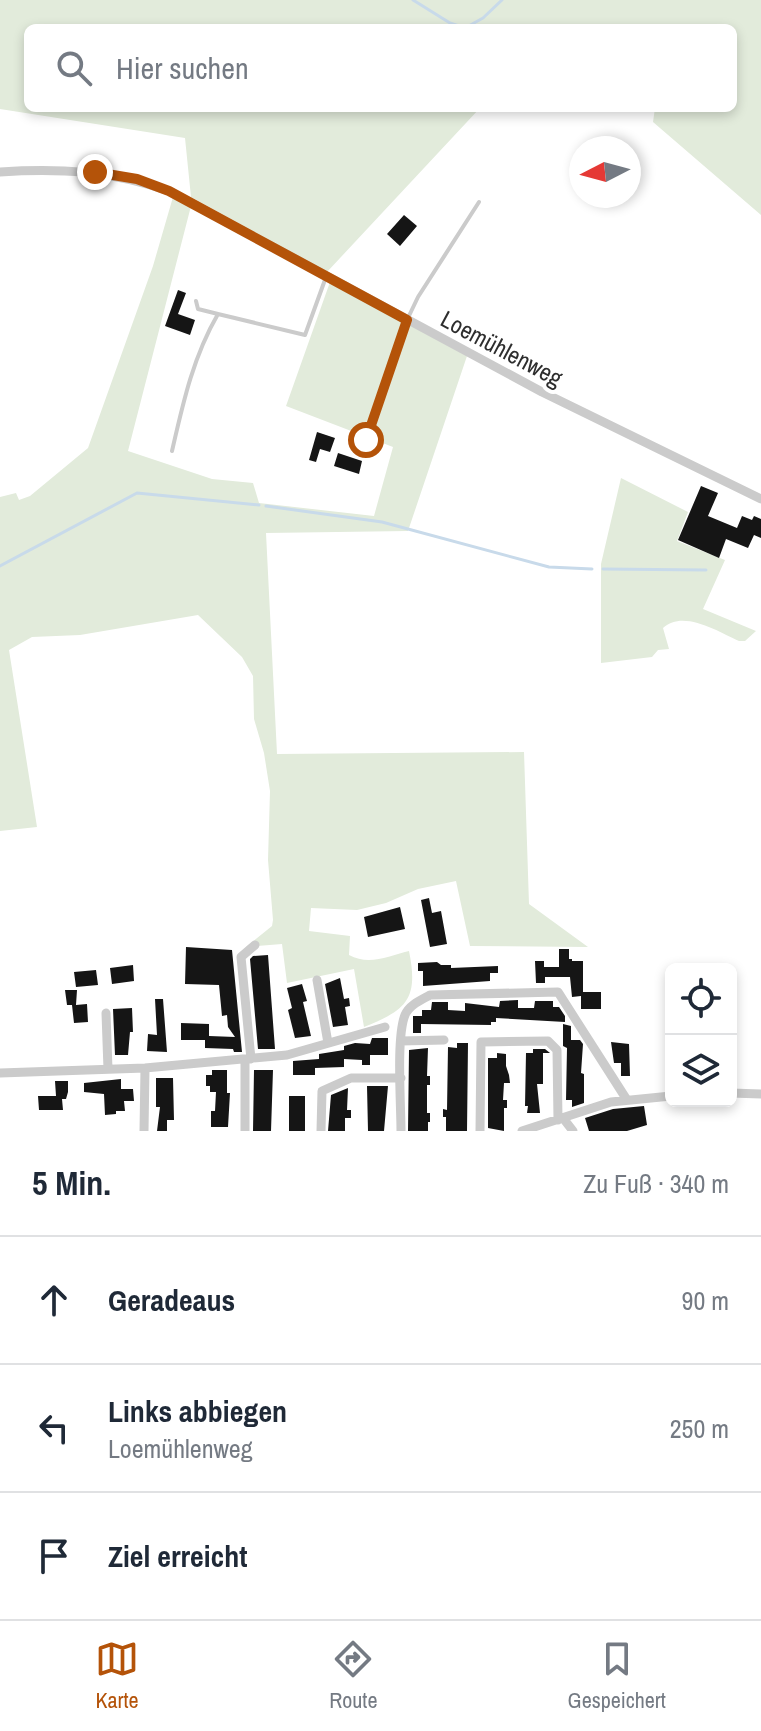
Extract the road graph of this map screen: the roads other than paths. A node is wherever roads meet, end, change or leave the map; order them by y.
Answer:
1 (0, 172) edge
2 (479, 202) dead end
3 (326, 277) junction
4 (196, 301) dead end
5 (218, 314) junction
6 (407, 320) junction
7 (366, 440) dead end
8 (172, 451) dead end
9 (761, 499) edge
10 (255, 945) dead end
11 (317, 980) dead end
12 (106, 1013) dead end
13 (385, 1027) dead end
14 (444, 1040) dead end
15 (401, 1041) junction
16 (328, 1043) junction
17 (248, 1059) junction
18 (145, 1068) junction
19 (108, 1069) junction
20 (0, 1073) edge
21 (401, 1078) junction
22 (737, 1093) edge
23 (761, 1094) edge
24 (665, 1097) edge
25 (627, 1100) junction
26 (560, 1119) junction
27 (144, 1131) edge
28 (245, 1131) edge
29 (321, 1131) edge
30 (401, 1131) edge
31 (480, 1131) edge
32 (522, 1131) edge
33 (573, 1131) edge

1 - 3 street, Loemühlenweg
2 - 6 lane
3 - 5 lane
3 - 6 street, Loemühlenweg
4 - 5 lane
5 - 8 lane
6 - 7 lane
6 - 9 street, Loemühlenweg
10 - 17 street
11 - 16 street
12 - 19 street
13 - 16 street
14 - 15 street
15 - 21 street
15 - 25 street
16 - 17 street
17 - 18 street
17 - 28 street
18 - 19 street
18 - 27 street
19 - 20 street
21 - 29 street
21 - 30 street
22 - 23 street
24 - 25 street
25 - 26 street
26 - 31 street
26 - 32 street
26 - 33 street

